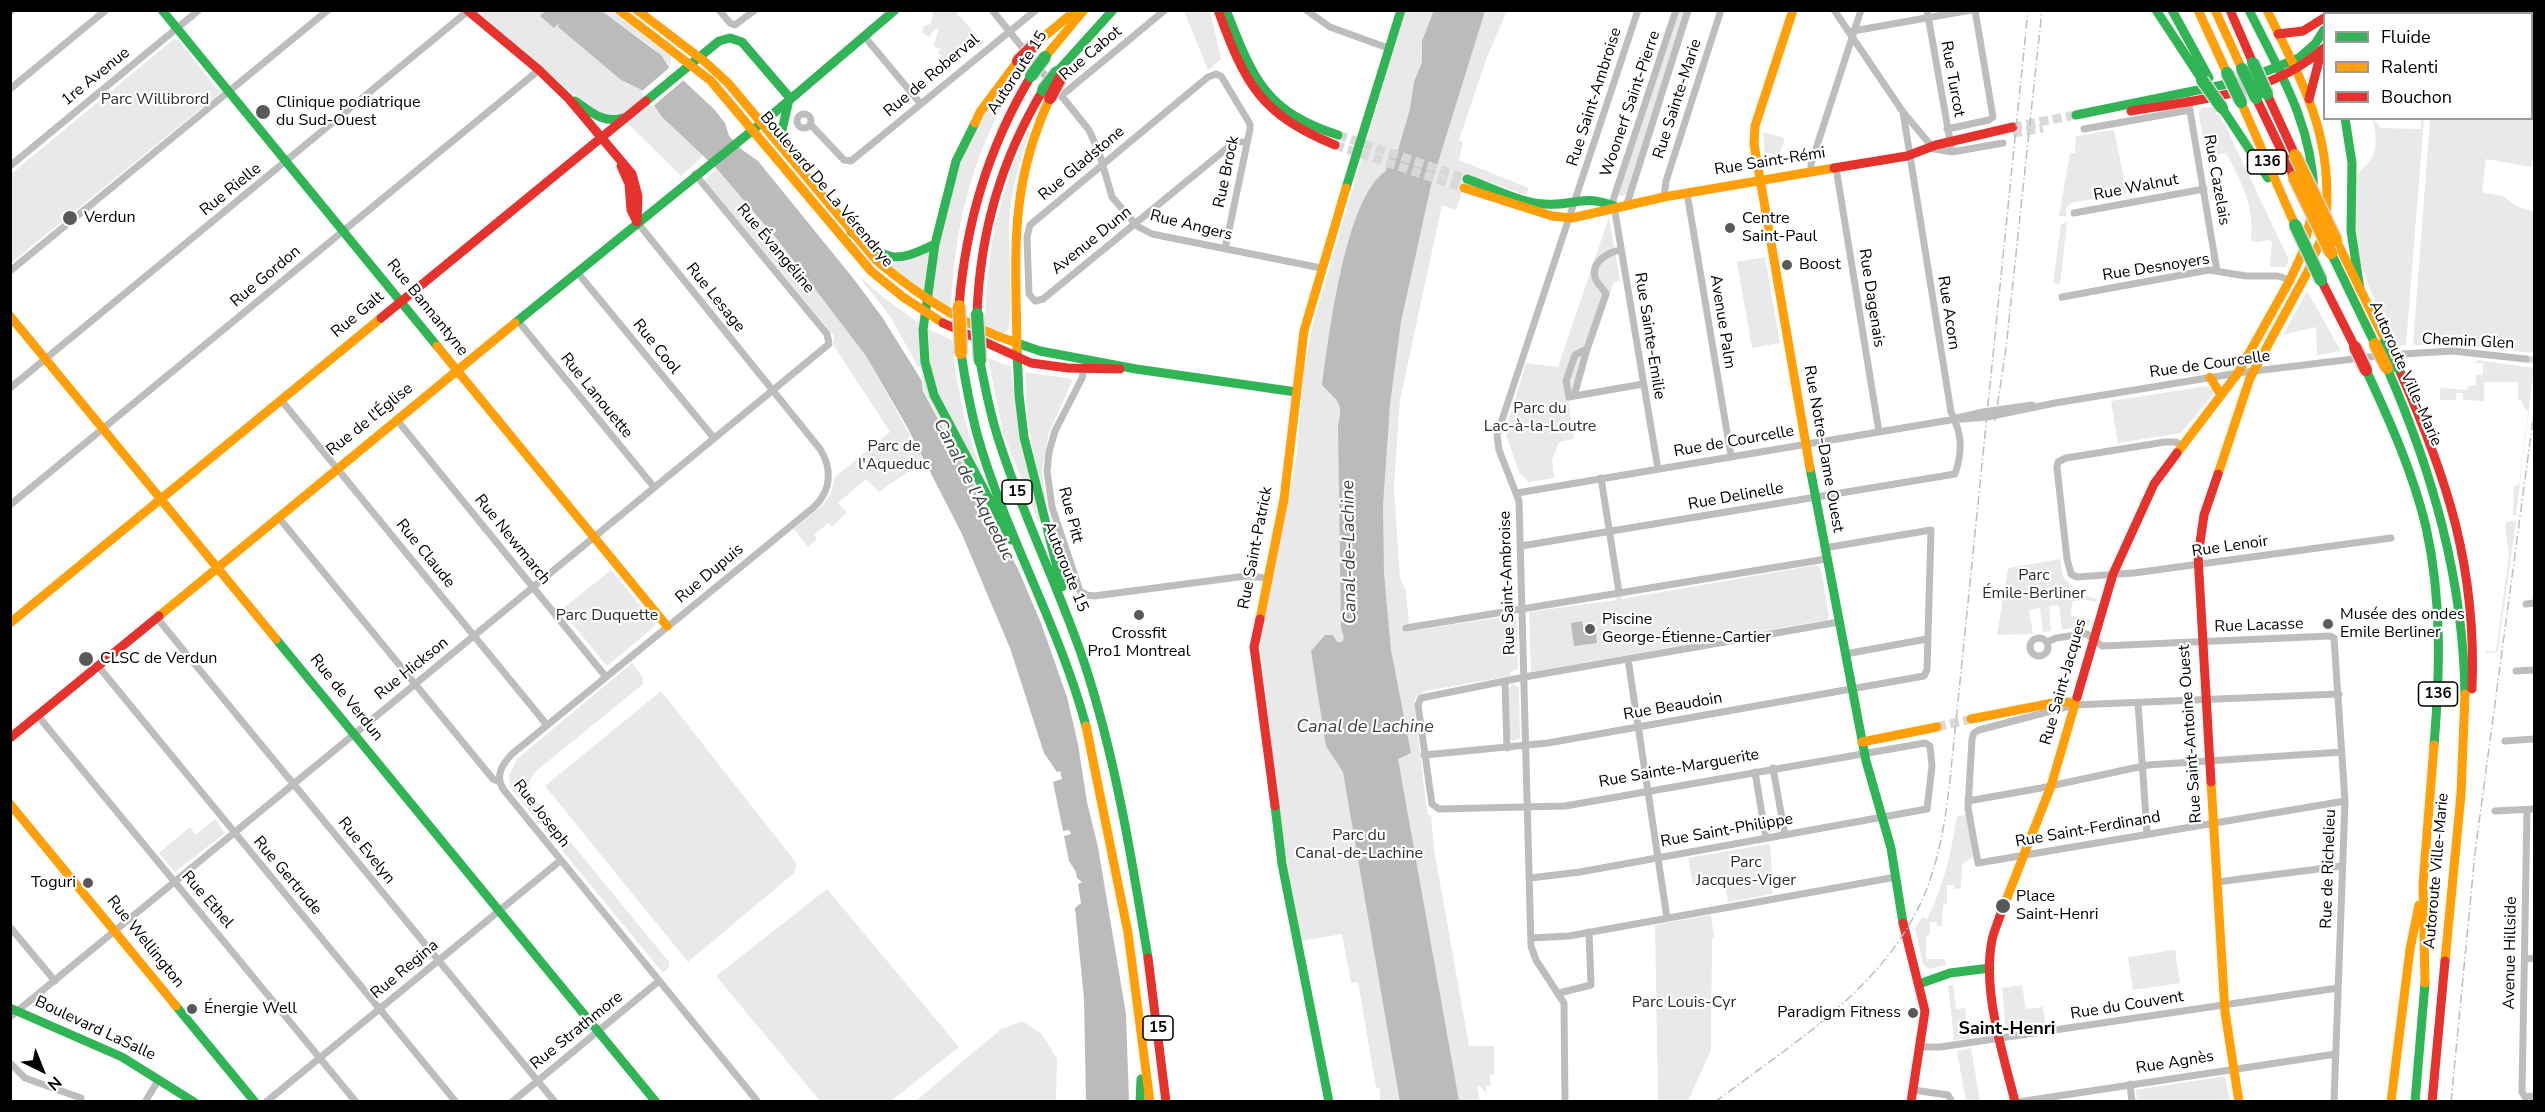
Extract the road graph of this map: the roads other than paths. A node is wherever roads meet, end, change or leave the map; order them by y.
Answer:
1 (106, 10) edge
2 (162, 10) edge
3 (200, 10) edge
4 (328, 10) edge
5 (619, 10) edge
6 (637, 10) edge
7 (719, 10) edge
8 (755, 10) edge
9 (895, 10) edge
10 (992, 10) edge
11 (1036, 10) edge
12 (1076, 10) edge
13 (1084, 10) edge
14 (1113, 10) edge
15 (1165, 10) edge
16 (1218, 10) edge
17 (1226, 10) edge
18 (1306, 10) edge
19 (1401, 10) edge
20 (1638, 10) edge
21 (1676, 10) edge
22 (1688, 10) edge
23 (1721, 10) edge
24 (1793, 10) edge
25 (1834, 10) edge
26 (1861, 10) edge
27 (1973, 10) edge
28 (2156, 10) edge
29 (2172, 10) edge
30 (2198, 10) edge
31 (2215, 10) edge
32 (2230, 10) edge
33 (2249, 10) edge
34 (2267, 10) edge
35 (467, 11) edge
36 (1927, 14) edge
37 (2323, 19) edge
38 (177, 29) junction
39 (1009, 32) junction
40 (2323, 33) edge
41 (1853, 34) junction
42 (2278, 34) junction
43 (864, 36) junction
44 (1388, 48) junction
45 (2323, 50) edge
46 (694, 60) junction
47 (2248, 66) junction
48 (2293, 66) junction
49 (539, 70) junction
50 (2279, 72) junction
51 (1218, 75) joint
52 (2206, 79) junction
53 (10, 89) edge
54 (229, 92) junction
55 (562, 93) junction
56 (1052, 95) junction
57 (2261, 96) junction
58 (790, 98) junction
59 (2309, 99) junction
60 (2188, 102) junction
61 (920, 104) junction
62 (1903, 112) junction
63 (627, 116) junction
64 (2345, 120) edge
65 (2078, 122) joint
66 (810, 124) dead end
67 (752, 129) junction
68 (1947, 129) junction
69 (2013, 130) tunnel mouth
70 (601, 138) junction
71 (1247, 142) junction
72 (779, 143) junction
73 (2003, 143) dead end
74 (1952, 145) junction
75 (1931, 147) junction
76 (1910, 155) junction
77 (286, 162) junction
78 (1103, 164) junction
79 (10, 166) edge
80 (1836, 168) junction
81 (701, 171) junction
82 (1811, 172) junction
83 (1761, 180) junction
84 (2204, 189) junction
85 (1687, 193) junction
86 (1664, 197) junction
87 (1575, 199) junction
88 (1620, 205) junction
89 (2284, 205) junction
90 (2074, 213) dead end
91 (1569, 218) junction
92 (637, 222) junction
93 (1135, 224) junction
94 (343, 231) junction
95 (850, 232) junction
96 (935, 244) junction
97 (1225, 249) junction
98 (1621, 250) junction
99 (1321, 268) junction
100 (10, 271) edge
101 (2217, 271) junction
102 (577, 272) junction
103 (2290, 280) junction
104 (2360, 290) junction
105 (2062, 297) dead end
106 (926, 300) junction
107 (1040, 300) joint
108 (400, 301) junction
109 (924, 313) junction
110 (10, 316) edge
111 (518, 321) junction
112 (830, 342) joint
113 (1017, 344) junction
114 (2378, 348) junction
115 (46, 358) junction
116 (1017, 358) junction
117 (2526, 359) tunnel mouth
118 (1084, 369) junction
119 (1136, 369) junction
120 (457, 370) junction
121 (2253, 371) junction
122 (2238, 373) junction
123 (2211, 377) junction
124 (1643, 384) junction
125 (10, 388) edge
126 (773, 390) junction
127 (1296, 392) junction
128 (2221, 395) junction
129 (281, 400) junction
130 (1955, 419) junction
131 (397, 420) junction
132 (104, 428) junction
133 (1879, 432) junction
134 (714, 438) junction
135 (1805, 444) junction
136 (2182, 446) junction
137 (1731, 456) junction
138 (338, 469) junction
139 (1658, 469) junction
140 (1955, 474) joint
141 (1601, 478) junction
142 (654, 487) junction
143 (1517, 493) junction
144 (1815, 498) junction
145 (161, 499) junction
146 (10, 505) edge
147 (279, 518) junction
148 (1610, 532) junction
149 (594, 537) junction
150 (2391, 538) dead end
151 (1521, 546) junction
152 (1825, 554) junction
153 (2198, 565) junction
154 (218, 568) junction
155 (2112, 574) junction
156 (1267, 578) junction
157 (1035, 582) junction
158 (533, 587) junction
159 (1619, 592) junction
160 (1522, 609) junction
161 (1068, 617) junction
162 (157, 618) junction
163 (1839, 622) junction
164 (10, 623) edge
165 (667, 626) junction
166 (1406, 628) dead end
167 (474, 635) junction
168 (2334, 637) joint
169 (1927, 639) junction
170 (2093, 640) junction
171 (2047, 642) dead end
172 (2202, 642) junction
173 (1845, 654) junction
174 (1628, 658) junction
175 (98, 666) junction
176 (2535, 670) edge
177 (2516, 671) dead end
178 (606, 677) junction
179 (1524, 678) junction
180 (1505, 682) junction
181 (415, 684) junction
182 (1852, 689) junction
183 (2339, 694) junction
184 (2206, 700) junction
185 (2138, 704) junction
186 (2074, 705) junction
187 (38, 716) junction
188 (1971, 719) tunnel mouth
189 (547, 725) junction
190 (1639, 727) junction
191 (1937, 727) tunnel mouth
192 (354, 734) junction
193 (10, 738) edge
194 (2535, 739) edge
195 (2505, 741) dead end
196 (1526, 746) junction
197 (1507, 748) junction
198 (1863, 748) junction
199 (2342, 752) junction
200 (1424, 754) junction
201 (2210, 761) junction
202 (2142, 766) junction
203 (1773, 768) junction
204 (1755, 772) junction
205 (500, 782) junction
206 (294, 784) junction
207 (2051, 786) junction
208 (1648, 791) junction
209 (1968, 801) junction
210 (2345, 801) junction
211 (10, 804) edge
212 (1528, 807) junction
213 (1929, 807) joint
214 (2531, 809) edge
215 (2495, 811) dead end
216 (1881, 818) junction
217 (2214, 822) junction
218 (234, 833) junction
219 (2147, 833) junction
220 (1785, 835) junction
221 (1766, 838) junction
222 (2024, 854) junction
223 (1658, 858) junction
224 (561, 860) junction
225 (2342, 866) junction
226 (1896, 877) junction
227 (1530, 878) junction
228 (175, 882) junction
229 (2217, 882) junction
230 (2423, 886) junction
231 (499, 910) junction
232 (1667, 918) junction
233 (10, 927) edge
234 (115, 931) junction
235 (1589, 932) junction
236 (1531, 938) junction
237 (2535, 958) edge
238 (2525, 959) junction
239 (438, 960) junction
240 (1990, 968) junction
241 (54, 981) junction
242 (659, 981) junction
243 (1919, 984) junction
244 (2338, 988) junction
245 (1559, 993) junction
246 (2225, 1005) junction
247 (379, 1009) junction
248 (13, 1012) edge
249 (598, 1031) junction
250 (1998, 1039) junction
251 (1143, 1042) junction
252 (1920, 1047) junction
253 (2336, 1054) junction
254 (320, 1057) junction
255 (10, 1063) edge
256 (2234, 1068) junction
257 (159, 1079) junction
258 (538, 1081) junction
259 (2130, 1084) junction
260 (1912, 1096) edge
261 (2535, 1096) edge
262 (81, 1098) dead end
263 (145, 1101) edge
264 (194, 1101) edge
265 (255, 1101) edge
266 (266, 1101) edge
267 (356, 1101) edge
268 (456, 1101) edge
269 (512, 1101) edge
270 (555, 1101) edge
271 (656, 1101) edge
272 (758, 1101) edge
273 (1140, 1101) edge
274 (1150, 1101) edge
275 (1168, 1101) edge
276 (1329, 1101) edge
277 (1565, 1101) edge
278 (1952, 1101) edge
279 (2017, 1101) edge
280 (2132, 1101) edge
281 (2239, 1101) edge
282 (2334, 1101) edge
283 (2391, 1101) edge
284 (2415, 1101) edge
285 (2432, 1101) edge

1 - 53 street
2 - 38 main road, Rue Bannantyne
3 - 38 street, 1re Avenue
4 - 54 street
5 - 46 main road, Boulevard De La Vérendrye
6 - 46 main road, Boulevard De La Vérendrye
7 - 8 street
9 - 43 main road, Rue de l'Église
10 - 39 street, Rue Angers
11 - 39 street, Rue de Roberval
12 - 96 main road, bridge
13 - 157 main road, Autoroute 15 / 15, bridge
14 - 56 main road, Autoroute 15 / 15, bridge
15 - 56 street, Rue Cabot
16 - 17 main road
18 - 44 street
19 - 44 main road, Rue Saint-Patrick
20 - 87 street, Rue Saint-Ambroise
21 - 88 street, Woonerf Saint-Pierre
22 - 88 street, Woonerf Saint-Pierre
23 - 86 street, Rue Sainte-Marie
24 - 83 main road, Rue Notre-Dame Ouest
25 - 41 street
26 - 41 street
27 - 36 street
27 - 68 street
28 - 52 main road
29 - 52 main road
30 - 89 main road, 136, bridge
31 - 47 main road
32 - 47 main road
33 - 50 main road, Rue Saint-Jacques
34 - 42 main road
35 - 49 main road
35 - 77 street, Rue Rielle
36 - 41 street
36 - 68 street, Rue Turcot
37 - 42 main road
38 - 54 main road, Rue Bannantyne
38 - 79 street, 1re Avenue
39 - 56 street, Rue Angers
39 - 61 street, Rue de Roberval
40 - 48 main road
41 - 62 street
41 - 82 street
42 - 48 main road
43 - 58 main road, Rue de l'Église
43 - 61 street
44 - 99 main road, Rue Saint-Patrick
45 - 48 main road
45 - 59 main road
46 - 58 main road, Rue Galt
46 - 63 main road, Rue Galt
46 - 67 main road, Boulevard De La Vérendrye
47 - 57 main road, bridge
48 - 50 main road
48 - 59 main road
49 - 55 main road
49 - 94 street, Rue Gordon
50 - 60 main road
50 - 103 main road, Rue Saint-Jacques
51 - 71 street, Rue Brock
51 - 78 street, Rue Gladstone
52 - 89 main road, bridge
54 - 77 main road, Rue Bannantyne
54 - 100 street
55 - 63 main road
55 - 70 main road
56 - 78 street, Rue Angers
56 - 113 main road
56 - 161 main road, Autoroute 15 / 15, bridge
57 - 104 main road, bridge
57 - 114 main road, Autoroute Ville-Marie / 136, bridge
58 - 67 main road, Rue de l'Église
58 - 72 main road
59 - 121 main road
60 - 65 main road
60 - 65 street
60 - 84 street, Rue Cazelais
61 - 66 street, Rue de Roberval
62 - 75 street
62 - 76 street, Rue Acorn
63 - 70 main road, Rue Galt
64 - 104 main road
67 - 72 main road, Boulevard De La Vérendrye
67 - 81 main road, Rue de l'Église
67 - 109 main road, Boulevard De La Vérendrye
68 - 74 street, Rue Turcot
69 - 74 main road, Rue Saint-Rémi
70 - 92 main road
70 - 108 main road, Rue Galt
71 - 93 street, Avenue Dunn
71 - 97 street, Rue Brock
72 - 95 main road, Boulevard De La Vérendrye
73 - 74 street, Rue Saint-Rémi
74 - 75 main road, Rue Saint-Rémi
75 - 76 main road, Rue Saint-Rémi
76 - 80 main road, Rue Saint-Rémi
76 - 130 street, Rue Acorn
77 - 94 main road, Rue Bannantyne
77 - 115 street, Rue Rielle
78 - 93 street, Rue Angers
78 - 107 street, Rue Gladstone
80 - 82 main road, Rue Saint-Rémi
80 - 133 street, Rue Dagenais
81 - 92 main road, Rue de l'Église
81 - 112 street, Rue Évangéline
82 - 83 main road, Rue Saint-Rémi
83 - 85 main road, Rue Saint-Rémi
83 - 135 main road, Rue Notre-Dame Ouest
84 - 90 street, Rue Walnut
84 - 101 street, Rue Cazelais
85 - 86 main road, Rue Saint-Rémi
85 - 137 street, Avenue Palm
86 - 88 main road, Rue Saint-Rémi
87 - 88 main road, Rue Saint-Rémi
87 - 91 street, Rue Saint-Ambroise
87 - 91 main road, Rue Saint-Rémi
88 - 91 main road, Rue Saint-Rémi
88 - 98 street, Rue Sainte-Emilie
89 - 230 main road, Autoroute Ville-Marie / 136, bridge
91 - 143 street, Rue Saint-Ambroise
92 - 102 main road, Rue de l'Église
92 - 126 street, Rue Lesage
93 - 97 street, Rue Angers
93 - 107 street, Avenue Dunn
94 - 108 main road, Rue Bannantyne
94 - 132 street, Rue Gordon
95 - 96 main road
95 - 106 main road, Boulevard De La Vérendrye
96 - 106 main road
97 - 99 street, Rue Angers
98 - 124 street, Rue Sainte-Emilie
98 - 124 street
99 - 127 main road, Rue Saint-Patrick
101 - 103 street, Rue Desnoyers
101 - 105 street, Rue Desnoyers
102 - 111 main road, Rue de l'Église
102 - 134 street, Rue Cool
103 - 122 main road, Rue Saint-Jacques
104 - 114 main road
106 - 109 main road
106 - 113 main road, Boulevard De La Vérendrye
108 - 120 main road, Rue Bannantyne
108 - 129 main road, Rue Galt
109 - 116 main road, Boulevard De La Vérendrye
109 - 157 main road
110 - 115 main road, Rue de Verdun
111 - 120 main road, Rue de l'Église
111 - 142 street, Rue Lanouette
112 - 126 street, Rue Hickson
113 - 116 main road
113 - 119 main road, Boulevard De La Vérendrye
114 - 117 street, Chemin Glen
114 - 121 street, Rue de Courcelle
114 - 285 main road, Autoroute Ville-Marie / 136, bridge
115 - 125 street, Rue Rielle
115 - 132 main road, Rue de Verdun
116 - 118 main road, Boulevard De La Vérendrye
116 - 161 main road
118 - 119 main road, Boulevard De La Vérendrye
118 - 156 street, Rue Pitt
119 - 127 main road, Boulevard De La Vérendrye
120 - 131 main road, Rue de l'Église
120 - 149 main road, Rue Bannantyne
121 - 122 street, Rue de Courcelle
121 - 153 main road, Rue Saint-Antoine Ouest
122 - 123 street, Rue de Courcelle
122 - 128 main road, Rue Saint-Jacques
123 - 128 main road
123 - 130 street, Rue de Courcelle
124 - 139 street, Rue Sainte-Emilie
126 - 134 street, Rue Hickson
126 - 165 street, Rue Dupuis
127 - 156 main road, Rue Saint-Patrick
128 - 136 main road, Rue Saint-Jacques
129 - 138 street, Rue Claude
129 - 145 main road, Rue Galt
130 - 133 street, Rue de Courcelle
130 - 140 street, Rue Acorn
131 - 138 main road, Rue de l'Église
131 - 158 street, Rue Newmarch
132 - 145 main road, Rue de Verdun
132 - 146 street, Rue Gordon
133 - 135 street, Rue de Courcelle
134 - 142 street, Rue Hickson
135 - 137 street, Rue de Courcelle
135 - 144 main road, Rue Notre-Dame Ouest
136 - 155 main road, Rue Saint-Jacques
136 - 155 street, Rue Lenoir
137 - 139 street, Rue de Courcelle
138 - 147 main road, Rue de l'Église
138 - 167 street, Rue Claude
139 - 141 street, Rue de Courcelle
140 - 144 street, Rue Delinelle
141 - 143 street, Rue de Courcelle
141 - 148 street
142 - 149 street, Rue Hickson
143 - 151 street, Rue Saint-Ambroise
144 - 148 street, Rue Delinelle
144 - 152 main road, Rue Notre-Dame Ouest
145 - 154 main road, Rue de Verdun
145 - 164 main road, Rue Galt
147 - 154 main road, Rue de l'Église
147 - 181 street, Rue Joseph
148 - 151 street, Rue Delinelle
148 - 159 street
149 - 158 street, Rue Hickson
149 - 165 main road, Rue Bannantyne
150 - 153 street, Rue Lenoir
151 - 160 street, Rue Saint-Ambroise
152 - 159 street
152 - 163 main road, Rue Notre-Dame Ouest
152 - 169 street
153 - 155 street, Rue Lenoir
153 - 172 main road, Rue Saint-Antoine Ouest
154 - 162 main road, Rue de l'Église
154 - 192 main road, Rue de Verdun
155 - 170 main road, Rue Saint-Jacques
156 - 276 main road, Rue Saint-Patrick
157 - 251 main road, Autoroute 15 / 15
158 - 167 street, Rue Hickson
158 - 178 street, Rue Newmarch
159 - 160 street
160 - 166 street
160 - 179 street, Rue Saint-Ambroise
161 - 275 main road, Autoroute 15 / 15
162 - 175 main road, Rue de l'Église
162 - 206 street, Rue Evelyn
163 - 173 main road, Rue Notre-Dame Ouest
163 - 174 street
165 - 178 street, Rue Dupuis
167 - 181 street, Rue Hickson
167 - 189 street, Rue Claude
168 - 172 street, Rue Lacasse
168 - 183 street, Rue de Richelieu
169 - 173 street
169 - 182 street, Rue Beaudoin
170 - 171 street, Rue Lacasse
170 - 172 street, Rue Lacasse
170 - 186 main road, Rue Saint-Jacques
172 - 184 main road, Rue Saint-Antoine Ouest
173 - 182 main road, Rue Notre-Dame Ouest
174 - 179 street
174 - 190 street
175 - 187 main road, Rue de l'Église
175 - 218 street, Rue Gertrude
176 - 177 street
178 - 189 street, Rue Dupuis
179 - 180 street
179 - 196 street, Rue Saint-Ambroise
180 - 197 street
180 - 200 street
181 - 192 street, Rue Hickson
181 - 205 street, Rue Joseph
182 - 190 street, Rue Beaudoin
182 - 198 main road, Rue Notre-Dame Ouest
183 - 184 street
183 - 199 street, Rue de Richelieu
184 - 185 street
184 - 201 main road, Rue Saint-Antoine Ouest
185 - 186 street
185 - 202 street
186 - 188 main road
186 - 207 main road, Rue Saint-Jacques
186 - 209 street
187 - 193 main road, Rue de l'Église
187 - 228 street, Rue Ethel
189 - 205 street, Rue Dupuis
190 - 196 street, Rue Beaudoin
190 - 208 street
191 - 198 main road, Rue Sainte-Marguerite
192 - 206 street, Rue Hickson
192 - 231 main road, Rue de Verdun
194 - 195 street
196 - 197 street, Rue Beaudoin
196 - 212 street, Rue Saint-Ambroise
197 - 200 street, Rue Beaudoin
198 - 203 street, Rue Sainte-Marguerite
198 - 213 street, Rue Sainte-Marguerite
198 - 216 main road, Rue Notre-Dame Ouest
199 - 201 street
199 - 210 street, Rue de Richelieu
200 - 212 street, Rue Sainte-Marguerite
201 - 202 street
201 - 217 main road, Rue Saint-Antoine Ouest
202 - 207 street
202 - 219 street
203 - 204 street, Rue Sainte-Marguerite
203 - 220 street
204 - 208 street, Rue Sainte-Marguerite
204 - 221 street
205 - 224 street, Rue Joseph
206 - 218 street, Rue Hickson
206 - 239 street, Rue Evelyn
207 - 209 street
207 - 222 main road, Rue Saint-Jacques
208 - 212 street, Rue Sainte-Marguerite
208 - 223 street
209 - 222 street, Rue Saint-Ferdinand
210 - 217 street, Rue Saint-Ferdinand
210 - 225 street, Rue de Richelieu
211 - 234 main road, Rue Wellington
212 - 227 street, Rue Saint-Ambroise
213 - 216 street, Rue Saint-Philippe
214 - 215 street
214 - 238 street, Avenue Hillside
216 - 220 street, Rue Saint-Philippe
216 - 226 main road, Rue Notre-Dame Ouest
217 - 219 street, Rue Saint-Ferdinand
217 - 229 main road, Rue Saint-Antoine Ouest
218 - 228 street, Rue Hickson
218 - 247 street, Rue Gertrude
219 - 222 street, Rue Saint-Ferdinand
220 - 221 street, Rue Saint-Philippe
221 - 223 street, Rue Saint-Philippe
222 - 240 main road, Rue Saint-Jacques
223 - 227 street, Rue Saint-Philippe
223 - 232 street
224 - 231 street, Rue Regina
224 - 242 street, Rue Joseph
225 - 229 street
225 - 244 street, Rue de Richelieu
226 - 232 street
226 - 243 main road, Rue Notre-Dame Ouest
227 - 236 street, Rue Saint-Ambroise
228 - 234 street, Rue Hickson
228 - 254 street, Rue Ethel
229 - 246 main road, Rue Saint-Antoine Ouest
230 - 283 main road
230 - 284 main road, Autoroute Ville-Marie / 136
231 - 239 street, Rue Regina
231 - 249 main road, Rue de Verdun
232 - 235 street
233 - 241 street
234 - 241 street, Rue Hickson
234 - 265 main road, Rue Wellington
235 - 236 street
235 - 245 street
236 - 245 street, Rue Saint-Ambroise
237 - 238 street
238 - 261 street, Avenue Hillside
239 - 247 street, Rue Regina
239 - 258 street, Rue Evelyn
240 - 243 main road
240 - 250 main road, Rue Saint-Jacques
241 - 248 street, Rue Hickson
242 - 249 street, Rue Strathmore
242 - 272 street, Rue Joseph
243 - 252 main road, Rue Notre-Dame Ouest
244 - 246 street, Rue du Couvent
244 - 253 street, Rue de Richelieu
245 - 277 street, Rue Saint-Ambroise
246 - 250 street, Rue du Couvent
246 - 256 main road, Rue Saint-Antoine Ouest
247 - 254 street, Rue Regina
247 - 268 street, Rue Gertrude
248 - 257 main road, Boulevard LaSalle
249 - 258 street, Rue Strathmore
249 - 271 main road, Rue de Verdun
250 - 252 street, Rue du Couvent
250 - 279 main road, Rue Saint-Jacques
251 - 273 main road
251 - 274 main road, Autoroute 15 / 15
252 - 260 main road, Rue Notre-Dame Ouest
253 - 256 street, Rue Agnès
253 - 282 street, Rue de Richelieu
254 - 266 street, Rue Regina
254 - 267 street, Rue Ethel
255 - 262 street
256 - 259 street, Rue Agnès
256 - 281 main road, Rue Saint-Antoine Ouest
257 - 263 street
257 - 264 main road, Boulevard LaSalle
258 - 269 street, Rue Strathmore
258 - 270 street, Rue Evelyn
259 - 279 street, Rue Agnès
259 - 280 street
260 - 278 street

